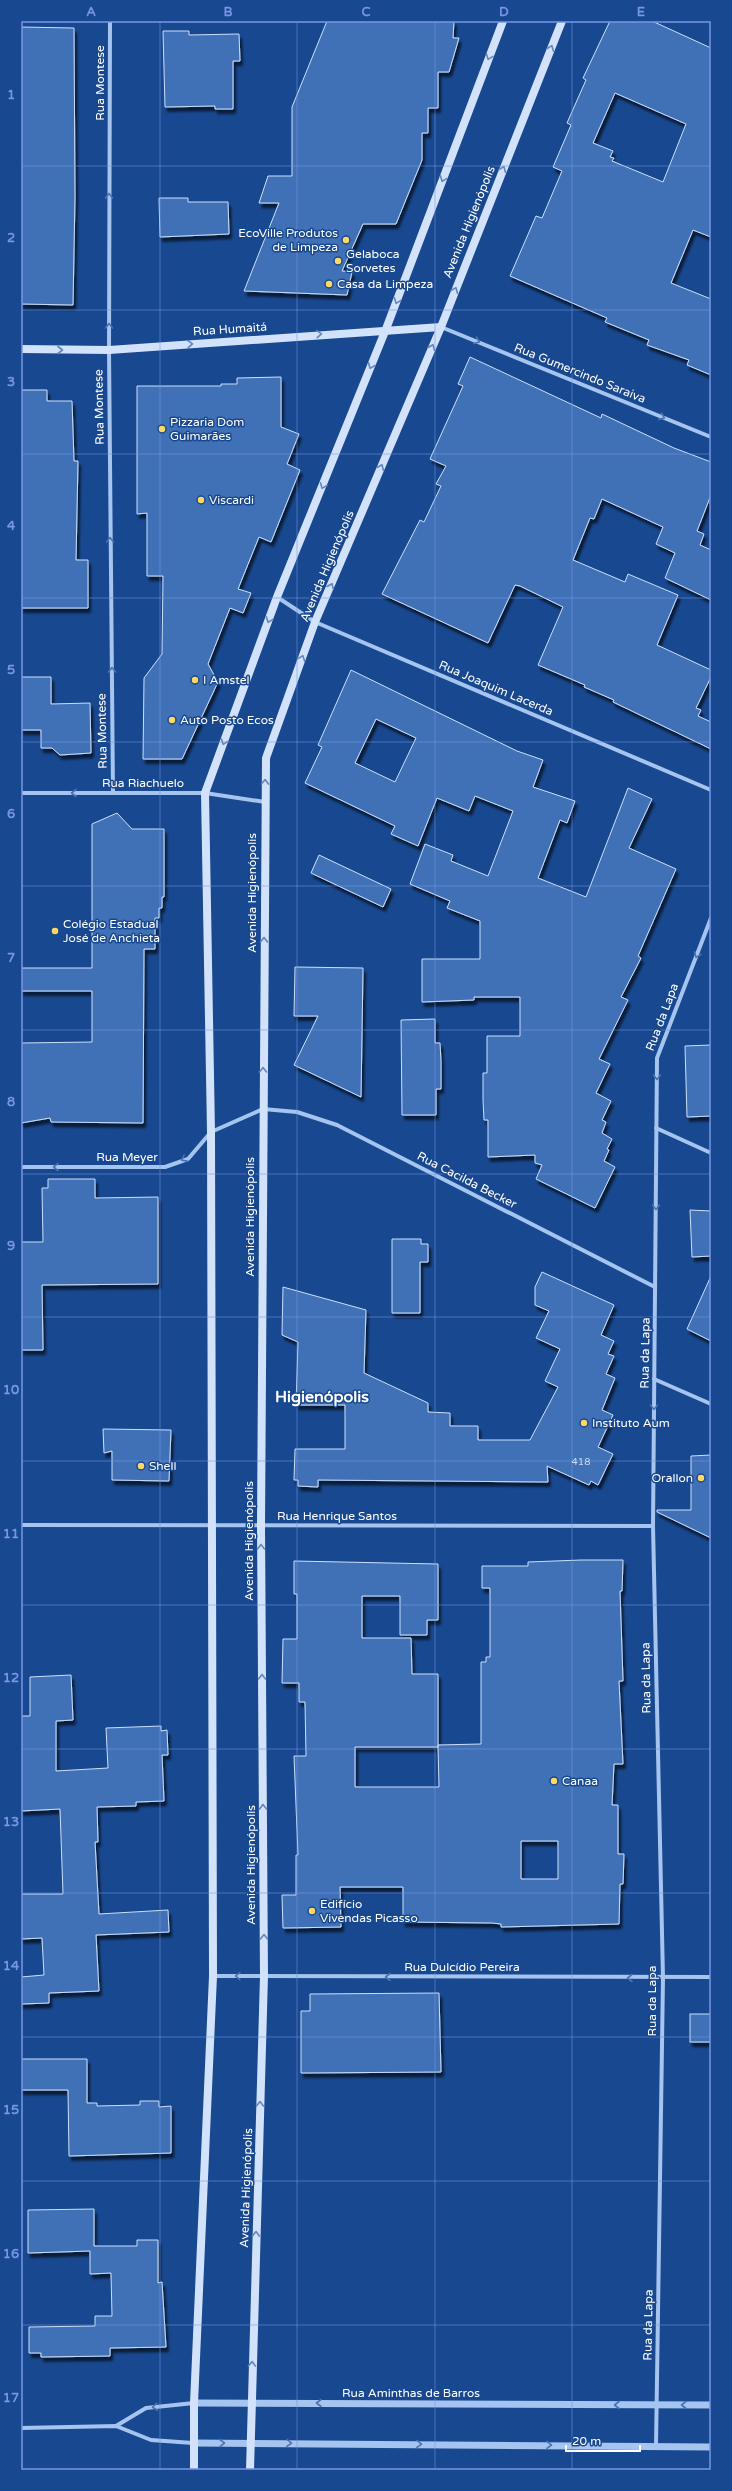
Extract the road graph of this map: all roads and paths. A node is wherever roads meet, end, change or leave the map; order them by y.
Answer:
1 (110, 21) edge
2 (503, 21) edge
3 (562, 21) edge
4 (441, 327) junction
5 (386, 330) junction
6 (21, 349) edge
7 (109, 350) junction
8 (711, 437) edge
9 (278, 597) junction
10 (315, 622) junction
11 (711, 790) edge
12 (21, 793) edge
13 (113, 793) junction
14 (205, 793) junction
15 (265, 802) junction
16 (711, 918) edge
17 (263, 1109) junction
18 (656, 1128) junction
19 (211, 1132) junction
20 (711, 1154) edge
21 (21, 1167) edge
22 (655, 1287) junction
23 (654, 1379) junction
24 (711, 1404) edge
25 (21, 1525) edge
26 (653, 1526) junction
27 (213, 1527) junction
28 (261, 1527) junction
29 (213, 1976) junction
30 (264, 1976) junction
31 (711, 1977) edge
32 (663, 1978) junction
33 (194, 2403) junction
34 (251, 2403) junction
35 (656, 2405) junction
36 (711, 2405) edge
37 (116, 2426) junction
38 (21, 2428) edge
39 (250, 2442) junction
40 (193, 2443) junction
41 (656, 2446) junction
42 (711, 2447) edge
43 (194, 2470) edge
44 (250, 2470) edge

7 -> 1 street, Rua Montese
2 -> 5 main road
4 -> 3 main road, Avenida Higienópolis
4 - 5 main road, Rua Humaitá
4 -> 8 street, Rua Gumercindo Saraiva
10 -> 4 main road, Avenida Higienópolis
7 -> 5 main road, Rua Humaitá
5 -> 9 main road
6 -> 7 main road, Rua Humaitá
13 -> 7 street, Rua Montese
9 - 10 street, Rua Joaquim Lacerda
9 -> 14 main road
10 - 11 street, Rua Joaquim Lacerda
15 -> 10 main road, Avenida Higienópolis
13 -> 12 street, Rua Riachuelo
13 - 14 street, Rua Riachuelo
14 - 15 street, Rua Riachuelo
14 - 19 main road
17 -> 15 main road, Avenida Higienópolis
16 -> 18 street, Rua da Lapa
17 - 19 street, Rua Meyer
17 - 22 street, Rua Cacilda Becker
17 - 28 main road, Avenida Higienópolis
18 - 20 street
18 -> 22 street, Rua da Lapa
19 -> 21 street, Rua Meyer
19 - 27 main road
22 - 23 street, Rua da Lapa
23 - 24 street
23 -> 26 street, Rua da Lapa
25 - 27 street, Rua Henrique Santos
26 - 28 street, Rua Henrique Santos
26 - 32 street, Rua da Lapa
27 - 28 street, Rua Henrique Santos
27 - 29 main road
30 -> 28 main road, Avenida Higienópolis
30 -> 29 street, Rua Dulcídio Pereira
29 - 33 main road
32 -> 30 street, Rua Dulcídio Pereira
34 -> 30 main road, Avenida Higienópolis
31 - 32 street, Rua Dulcídio Pereira
32 - 35 street, Rua da Lapa
33 - 34 street, Rua Aminthas de Barros
33 -> 37 street, Rua Aminthas de Barros
33 - 40 main road
35 -> 34 street, Rua Aminthas de Barros
34 - 39 main road, Avenida Higienópolis
36 -> 35 street, Rua Aminthas de Barros
35 - 41 street, Rua da Lapa
37 - 38 street, Rua Aminthas de Barros
37 - 40 street, Rua Aminthas de Barros
40 -> 39 street, Rua Aminthas de Barros
39 -> 41 street, Rua Aminthas de Barros
39 - 44 main road, Avenida Higienópolis
40 - 43 main road
41 - 42 street, Rua Aminthas de Barros

